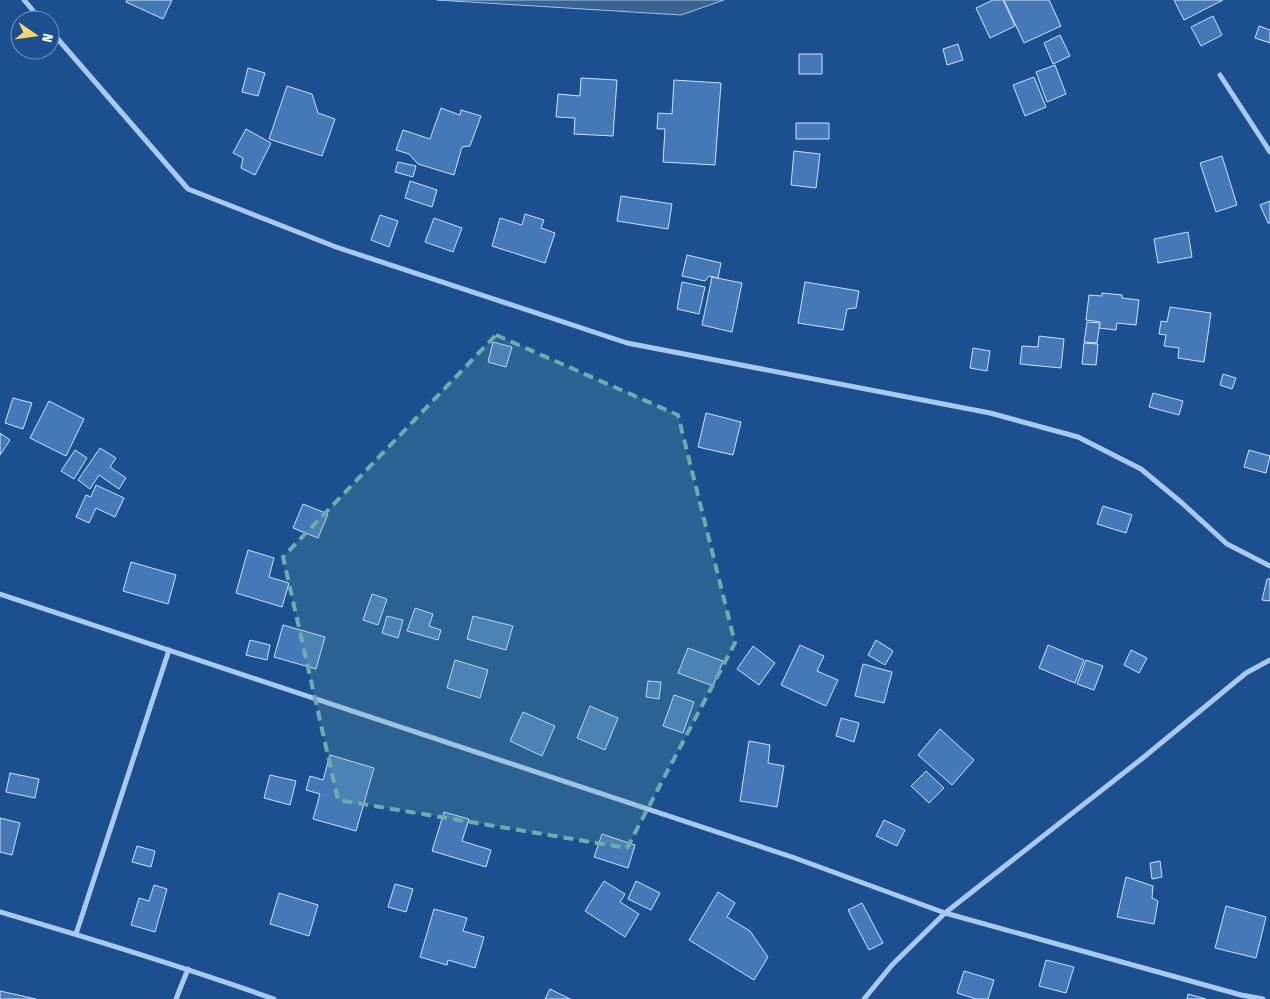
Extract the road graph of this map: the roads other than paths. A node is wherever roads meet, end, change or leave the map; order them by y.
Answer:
1 (24, 0) edge
2 (32, 10) edge
3 (60, 42) edge
4 (1220, 75) dead end
5 (1270, 152) edge
6 (1270, 566) edge
7 (0, 594) edge
8 (169, 650) junction
9 (1270, 660) edge
10 (0, 912) edge
11 (945, 913) junction
12 (76, 934) junction
13 (188, 969) junction
14 (176, 999) edge
15 (274, 999) edge
16 (864, 999) edge
17 (1263, 999) edge

1 - 2 street
3 - 6 street
4 - 5 street
7 - 8 street
8 - 11 street
8 - 12 street
9 - 11 street
10 - 12 street
11 - 16 street
11 - 17 street
12 - 13 street
13 - 14 street
13 - 15 street

